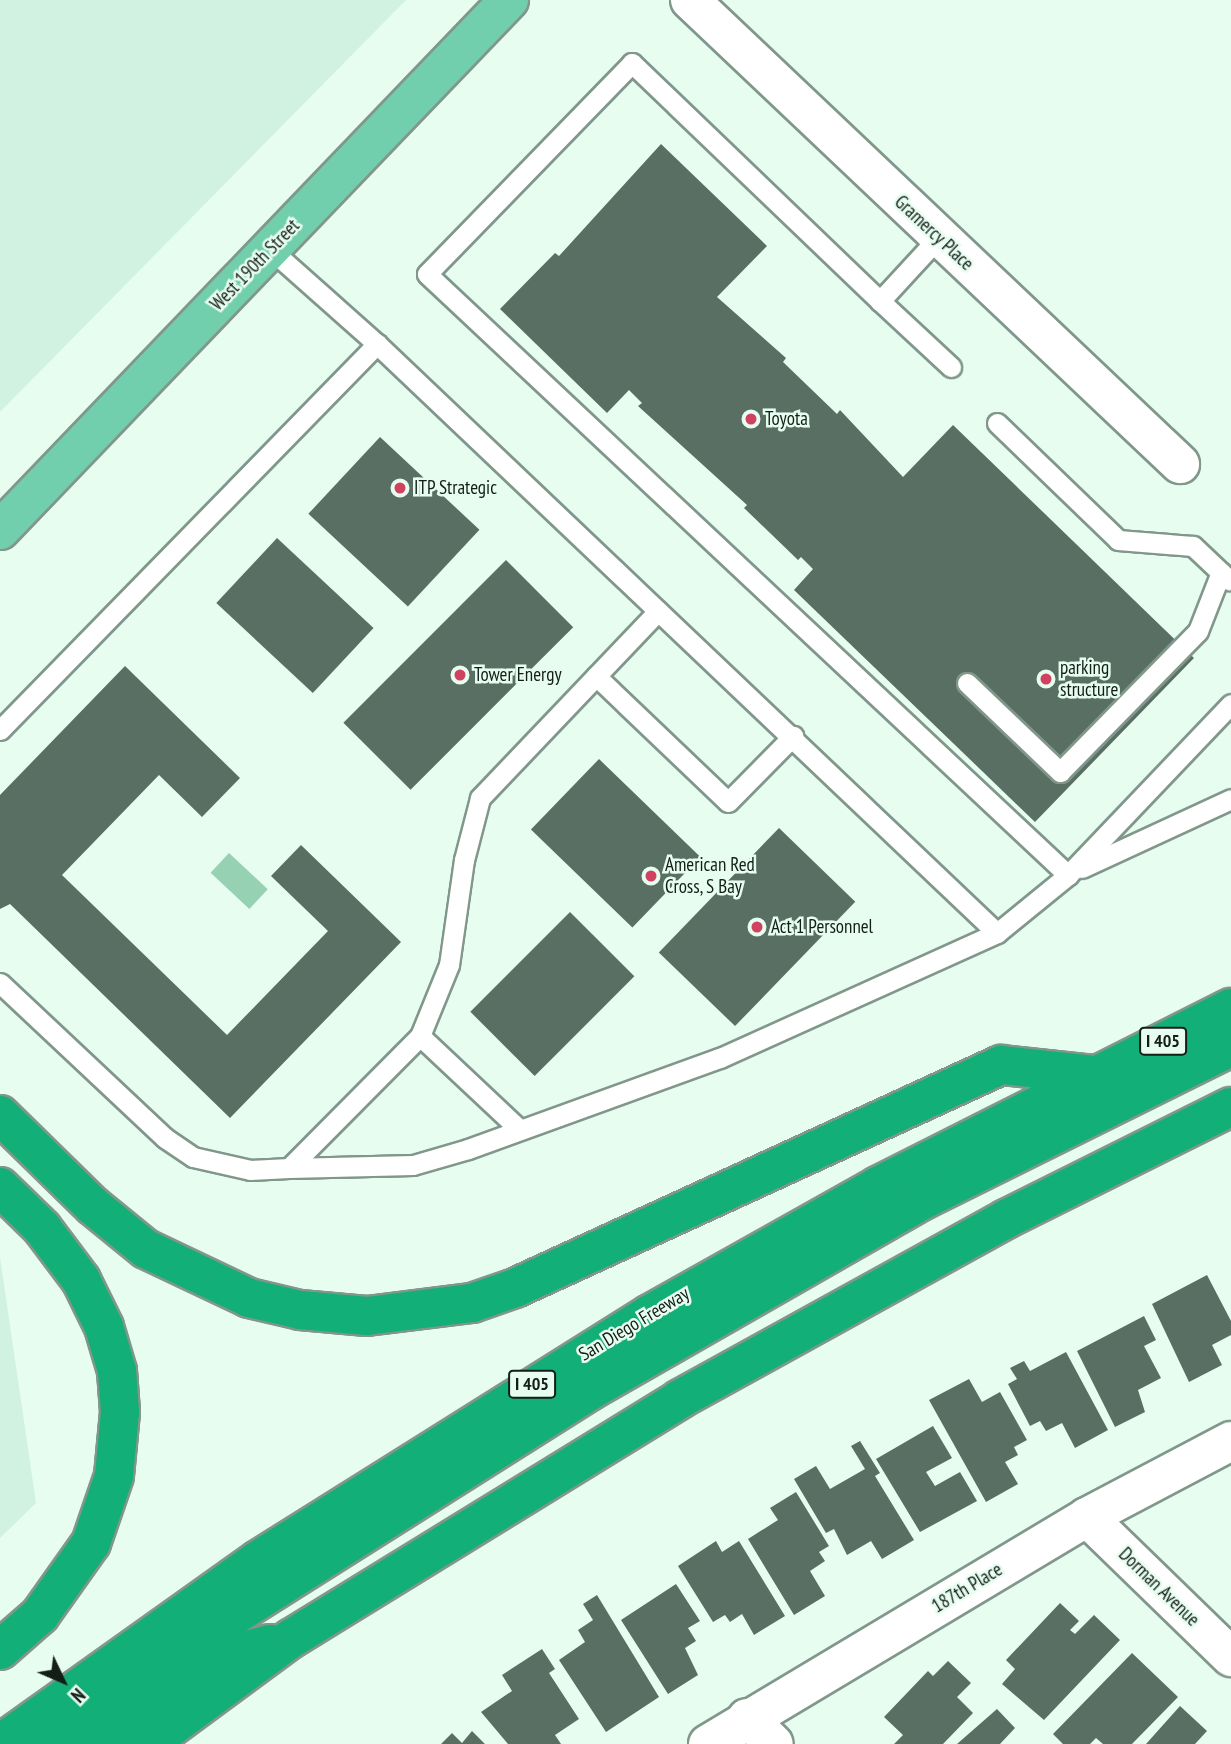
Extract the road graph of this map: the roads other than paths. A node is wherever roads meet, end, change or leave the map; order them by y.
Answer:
1 (509, 0) edge
2 (690, 0) edge
3 (939, 238) junction
4 (270, 249) junction
5 (880, 301) junction
6 (377, 344) junction
7 (951, 368) dead end
8 (997, 423) dead end
9 (1180, 464) dead end
10 (0, 530) edge
11 (1226, 577) edge
12 (658, 611) junction
13 (596, 676) junction
14 (967, 683) dead end
15 (1231, 704) edge
16 (0, 730) edge
17 (793, 736) junction
18 (1231, 799) edge
19 (1068, 874) junction
20 (997, 933) junction
21 (0, 983) edge
22 (1231, 1008) edge
23 (420, 1036) junction
24 (1231, 1047) edge
25 (1095, 1074) junction
26 (1231, 1107) edge
27 (0, 1115) edge
28 (519, 1129) junction
29 (289, 1168) junction
30 (0, 1187) edge
31 (1231, 1441) edge
32 (1087, 1517) junction
33 (292, 1638) junction
34 (0, 1650) edge
35 (1231, 1657) edge
36 (760, 1731) edge
37 (0, 1744) edge
38 (53, 1744) edge
39 (99, 1744) edge
40 (148, 1744) edge
41 (709, 1744) edge

1 - 4 main road, West 190th Street
2 - 3 street, Gramercy Place
3 - 5 lane
3 - 9 street, Gramercy Place
4 - 6 lane
4 - 10 main road, West 190th Street
5 - 7 lane
5 - 19 lane
6 - 12 lane
6 - 16 lane
8 - 11 lane
11 - 14 lane
12 - 13 lane
12 - 17 lane
13 - 17 lane
13 - 23 lane
15 - 19 lane
17 - 20 lane
18 - 19 lane
19 - 20 lane
20 - 28 lane
21 - 29 lane
22 - 25 highway, San Diego Freeway / I 405
23 - 28 lane
23 - 29 lane
24 - 38 highway
25 - 27 highway
25 - 37 highway, San Diego Freeway / I 405
26 - 33 highway
28 - 29 lane
30 - 34 highway
31 - 32 street, 187th Place
32 - 35 street, Dorman Avenue
32 - 36 street, 187th Place
33 - 39 highway
33 - 40 highway
36 - 41 street, 187th Place

